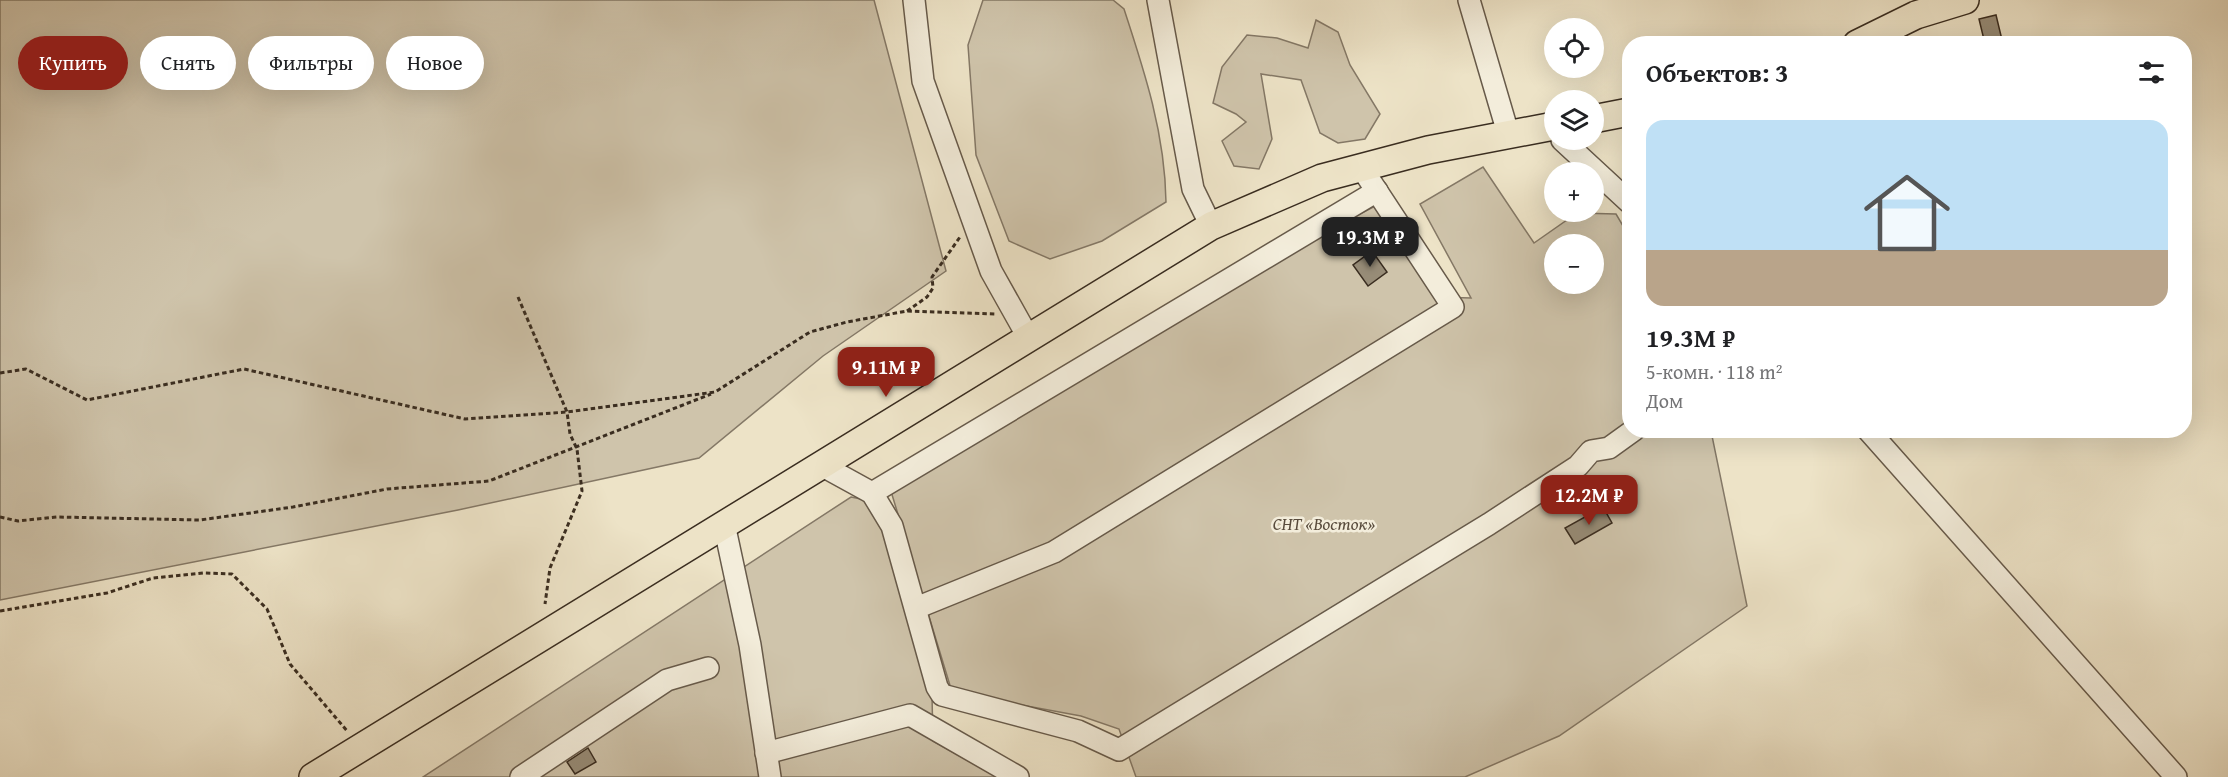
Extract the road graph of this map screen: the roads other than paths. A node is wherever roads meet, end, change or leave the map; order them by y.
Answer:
1 (914, 0) edge
2 (1158, 0) edge
3 (1469, 0) edge
4 (1965, 0) edge
5 (1924, 6) edge
6 (1871, 36) edge
7 (1622, 113) edge
8 (1604, 117) edge
9 (1544, 131) edge
10 (1509, 133) junction
11 (1575, 150) edge
12 (1361, 167) junction
13 (1377, 191) junction
14 (1622, 195) edge
15 (1211, 226) junction
16 (1022, 326) junction
17 (1623, 438) edge
18 (1875, 438) edge
19 (820, 465) junction
20 (872, 494) junction
21 (724, 524) junction
22 (916, 608) junction
23 (708, 668) dead end
24 (766, 753) junction
25 (316, 776) edge
26 (521, 777) edge
27 (770, 777) edge
28 (1018, 777) edge
29 (2176, 777) edge

1 - 16 street
2 - 15 street
3 - 10 street
4 - 5 main road
5 - 6 main road
7 - 8 main road
9 - 10 main road
10 - 12 main road
11 - 14 street
12 - 13 street
12 - 15 main road
13 - 20 street
13 - 22 street
15 - 16 main road
16 - 19 main road
17 - 22 street
18 - 29 street
19 - 20 street
19 - 21 main road
20 - 22 street
21 - 24 street
21 - 25 main road
23 - 26 street
24 - 27 street
24 - 28 street

